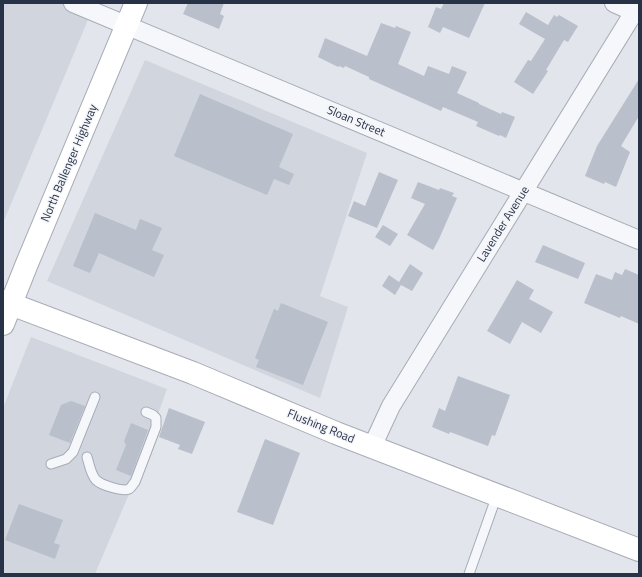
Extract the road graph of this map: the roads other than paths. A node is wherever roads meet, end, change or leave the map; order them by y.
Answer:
1 (73, 3) edge
2 (136, 3) edge
3 (614, 3) edge
4 (637, 10) edge
5 (126, 25) junction
6 (524, 191) junction
7 (639, 240) edge
8 (6, 310) edge
9 (95, 397) dead end
10 (146, 412) dead end
11 (372, 447) junction
12 (87, 457) dead end
13 (51, 464) dead end
14 (497, 495) junction
15 (639, 550) edge
16 (469, 574) edge

1 - 5 street, Sloan Street
2 - 5 main road, North Ballenger Highway
3 - 4 street
4 - 6 street, Lavender Avenue
5 - 6 street, Sloan Street
5 - 8 main road, North Ballenger Highway
6 - 7 street, Sloan Street
6 - 11 street, Lavender Avenue
8 - 11 main road, Flushing Road
9 - 13 lane
10 - 12 lane
11 - 14 main road, Flushing Road
14 - 15 main road, Flushing Road
14 - 16 lane

